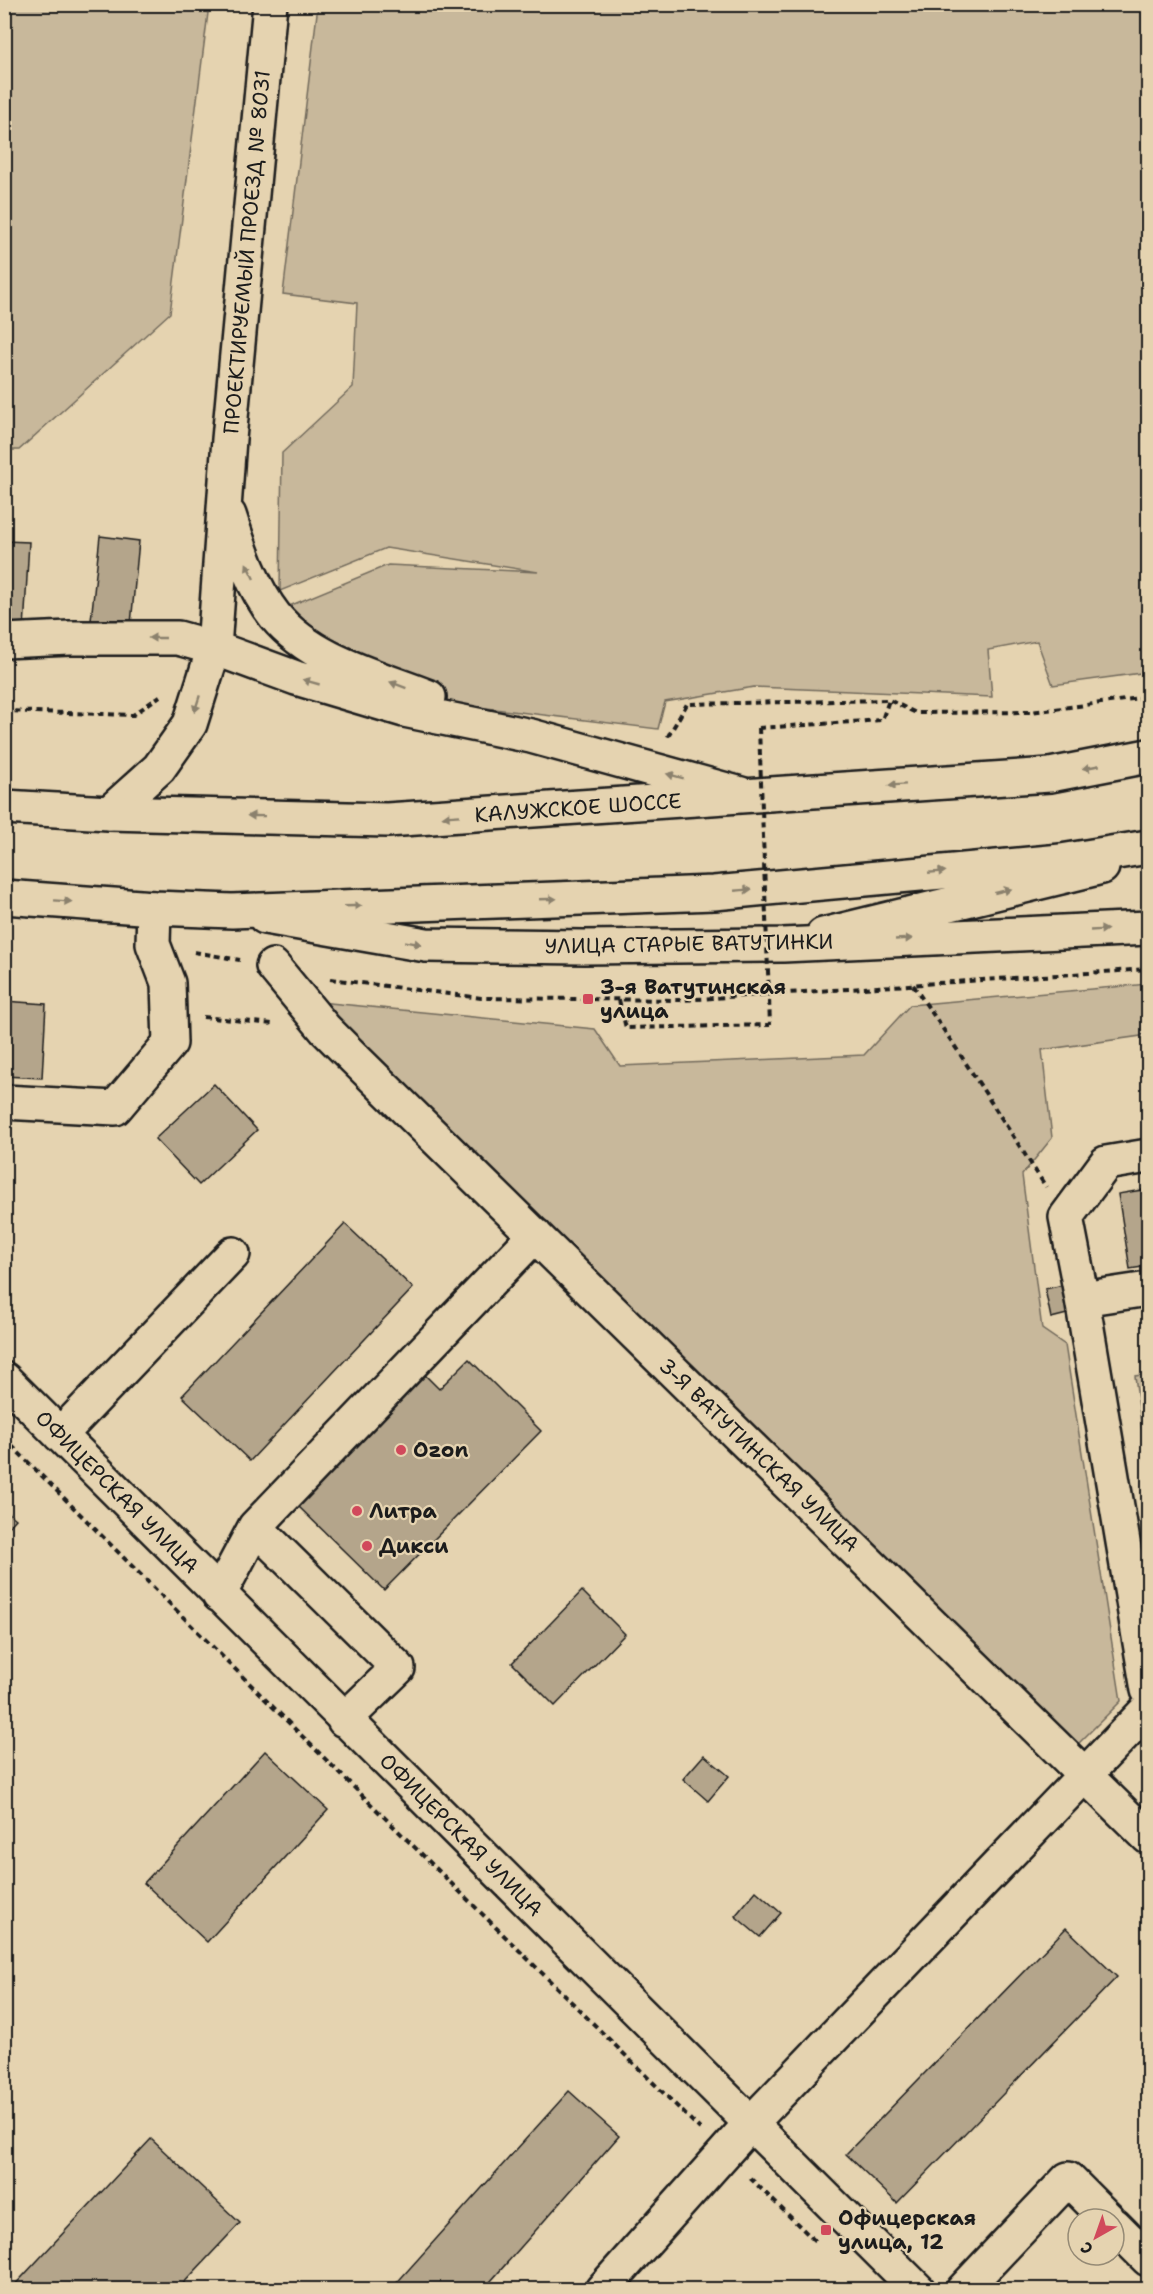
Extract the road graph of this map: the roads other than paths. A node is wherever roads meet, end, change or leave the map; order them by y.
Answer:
1 (270, 4) edge
2 (224, 499) junction
3 (4, 641) edge
4 (214, 648) junction
5 (531, 736) junction
6 (1149, 756) edge
7 (751, 797) junction
8 (4, 807) edge
9 (109, 813) junction
10 (1149, 847) edge
11 (1149, 856) edge
12 (4, 897) edge
13 (154, 908) junction
14 (232, 911) junction
15 (1149, 928) edge
16 (783, 945) junction
17 (273, 966) road end
18 (4, 1102) edge
19 (1149, 1156) edge
20 (535, 1235) junction
21 (233, 1254) dead end
22 (1149, 1289) edge
23 (1082, 1299) junction
24 (4, 1379) edge
25 (60, 1435) junction
26 (255, 1527) junction
27 (219, 1595) junction
28 (1149, 1690) edge
29 (1149, 1709) edge
30 (344, 1720) junction
31 (1085, 1775) junction
32 (1149, 1837) edge
33 (751, 2123) junction
34 (1096, 2207) edge
35 (1126, 2237) edge
36 (1149, 2259) edge
37 (899, 2283) edge
38 (602, 2289) edge
39 (963, 2289) edge

1 - 2 main road, ПРОЕКТИРУЕМЫЙ ПРОЕЗД № 8031
2 - 4 main road, ПРОЕКТИРУЕМЫЙ ПРОЕЗД № 8031
5 -> 2 main road, ПРОЕКТИРУЕМЫЙ ПРОЕЗД № 8031
4 -> 3 main road
5 -> 4 main road
4 -> 9 main road, ПРОЕКТИРУЕМЫЙ ПРОЕЗД № 8031
7 -> 5 main road
6 -> 7 main road, КАЛУЖСКОЕ ШОССЕ
7 -> 9 main road, КАЛУЖСКОЕ ШОССЕ
8 - 9 main road, КАЛУЖСКОЕ ШОССЕ
14 -> 10 main road
16 -> 11 main road
12 -> 13 main road
13 - 14 main road
13 - 18 main road
14 -> 16 main road, УЛИЦА СТАРЫЕ ВАТУТИНКИ
16 -> 15 main road, УЛИЦА СТАРЫЕ ВАТУТИНКИ
17 - 20 main road, 3-Я ВАТУТИНСКАЯ УЛИЦА
19 - 23 main road
20 - 26 main road
20 - 31 main road, 3-Я ВАТУТИНСКАЯ УЛИЦА
21 - 25 main road
22 - 23 main road
23 - 28 main road
24 - 25 main road, ОФИЦЕРСКАЯ УЛИЦА
25 - 27 main road, ОФИЦЕРСКАЯ УЛИЦА
26 - 27 main road
26 - 30 main road
27 - 30 main road, ОФИЦЕРСКАЯ УЛИЦА
29 - 31 main road
30 - 33 main road, ОФИЦЕРСКАЯ УЛИЦА
31 - 32 main road, 3-Я ВАТУТИНСКАЯ УЛИЦА
31 - 33 main road
33 - 37 main road, ОФИЦЕРСКАЯ УЛИЦА
33 - 38 main road
34 - 39 main road
35 - 36 main road

